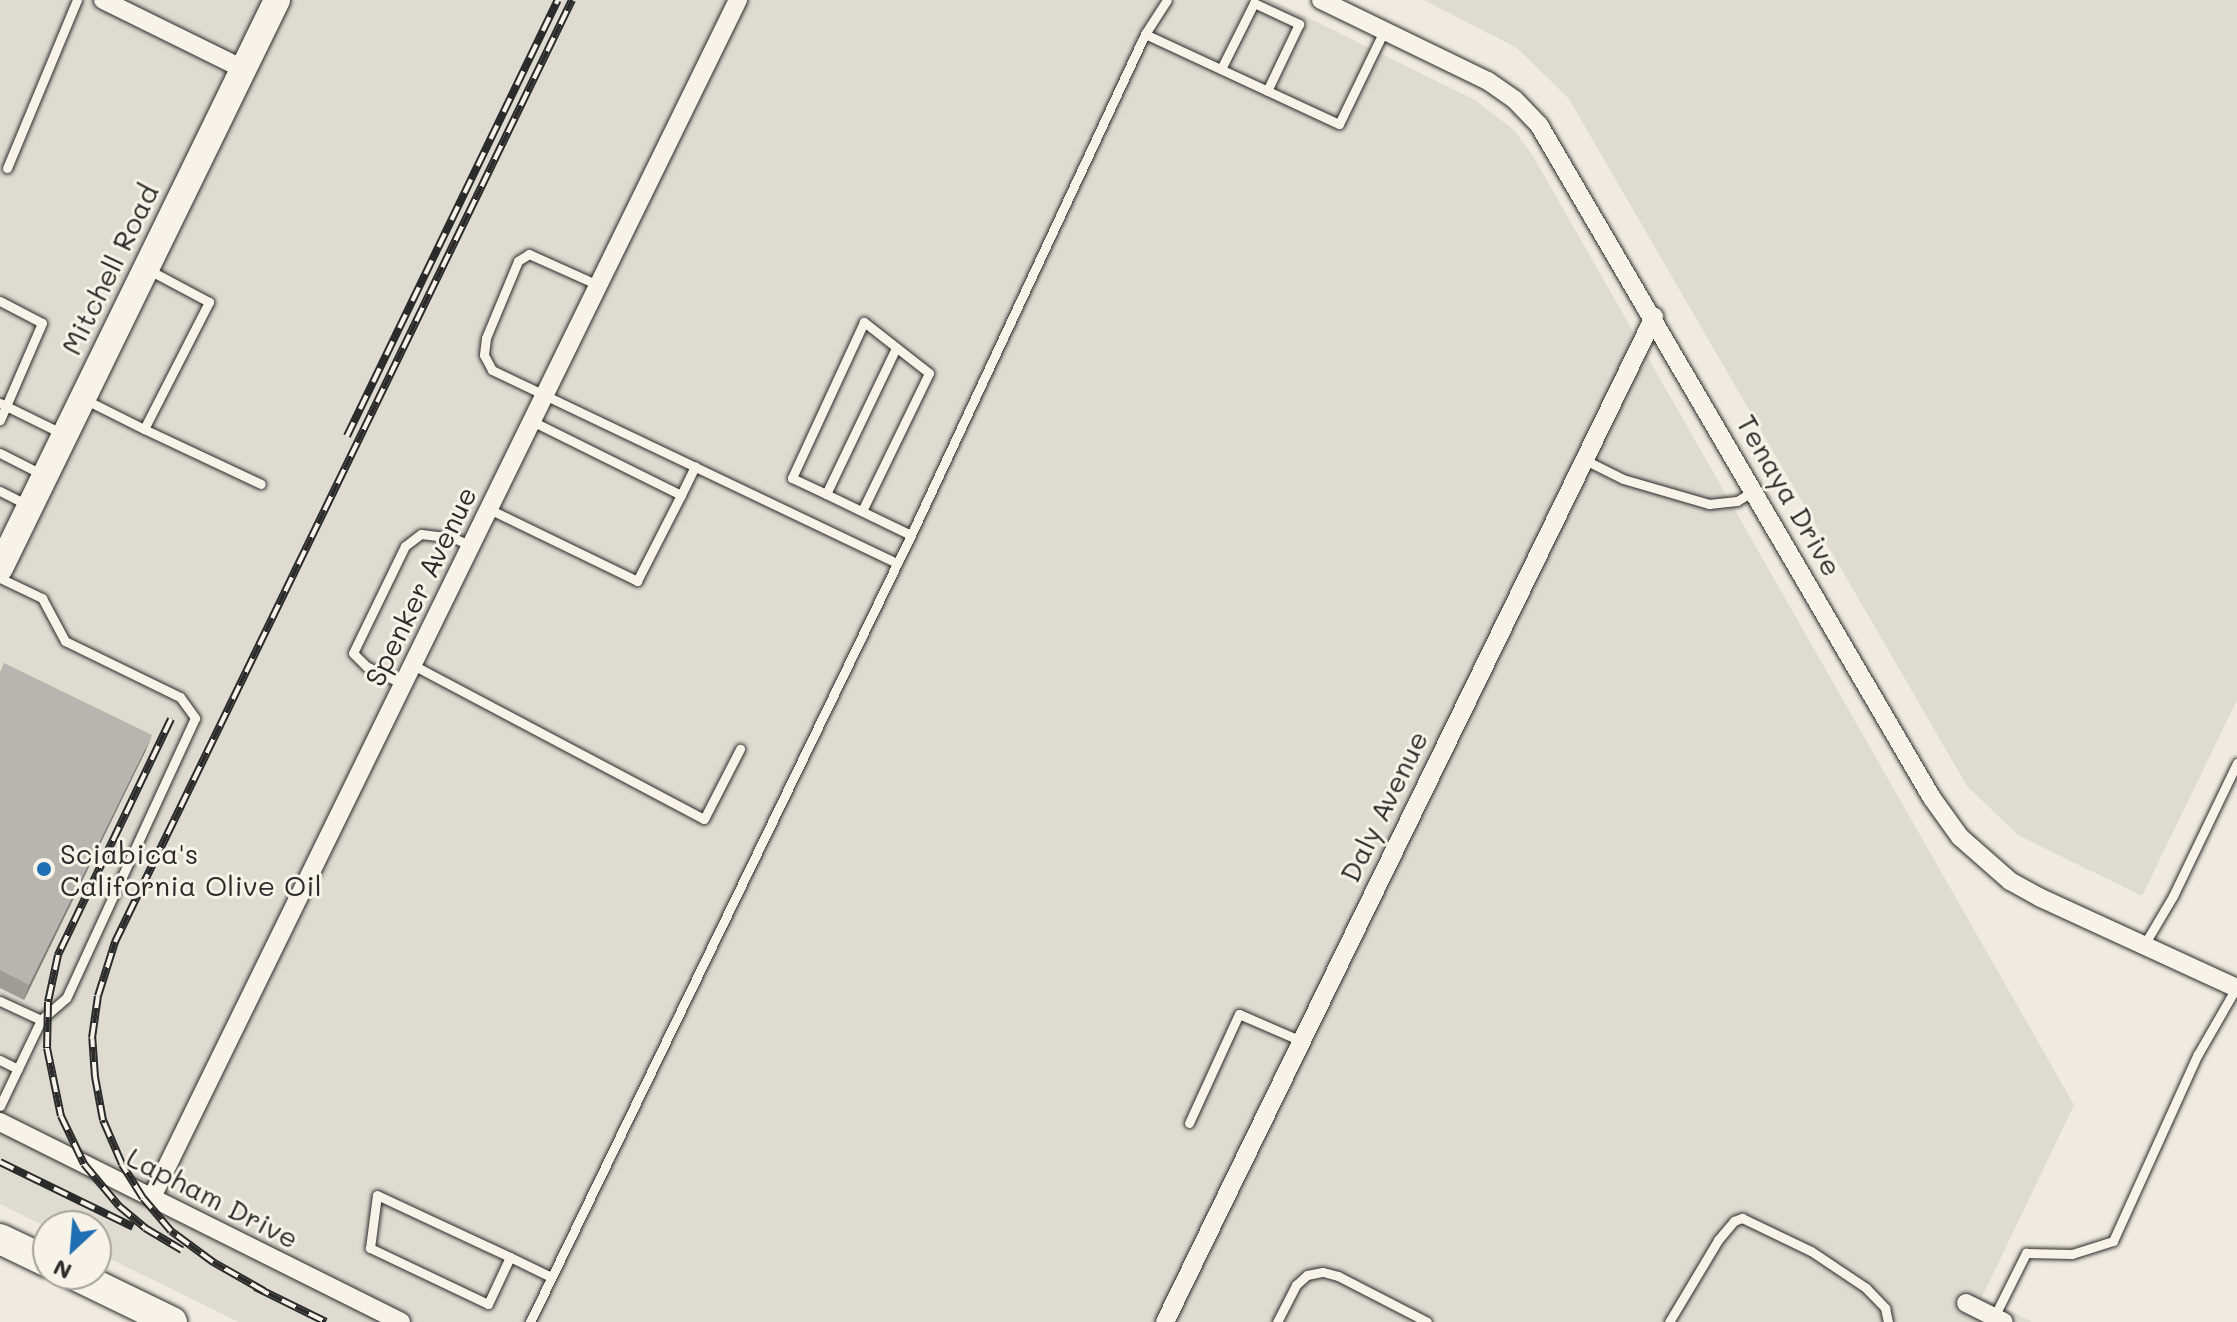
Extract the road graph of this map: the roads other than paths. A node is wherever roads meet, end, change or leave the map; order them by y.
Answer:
1 (77, 0) edge
2 (103, 0) edge
3 (277, 0) edge
4 (738, 0) edge
5 (1167, 0) edge
6 (1321, 0) edge
7 (1384, 31) junction
8 (1145, 34) junction
9 (243, 69) junction
10 (1221, 69) junction
11 (1267, 91) junction
12 (7, 168) dead end
13 (145, 268) junction
14 (598, 285) junction
15 (0, 301) edge
16 (1654, 317) junction
17 (896, 348) junction
18 (545, 394) junction
19 (81, 398) junction
20 (3, 405) edge
21 (0, 420) edge
22 (532, 421) junction
23 (144, 429) junction
24 (63, 434) junction
25 (0, 453) edge
26 (1584, 460) junction
27 (695, 466) junction
28 (43, 475) junction
29 (261, 484) dead end
30 (1755, 490) junction
31 (0, 491) edge
32 (826, 494) junction
33 (681, 495) junction
34 (28, 505) junction
35 (489, 509) junction
36 (862, 511) junction
37 (911, 535) junction
38 (471, 546) junction
39 (897, 563) junction
40 (0, 568) edge
41 (0, 578) edge
42 (412, 665) junction
43 (403, 684) junction
44 (740, 749) dead end
45 (2237, 763) edge
46 (2144, 945) junction
47 (2237, 988) edge
48 (0, 1001) edge
49 (41, 1020) junction
50 (1299, 1040) junction
51 (0, 1060) edge
52 (18, 1069) junction
53 (0, 1106) edge
54 (0, 1122) edge
55 (1189, 1123) dead end
56 (152, 1197) junction
57 (0, 1239) edge
58 (32, 1254) edge
59 (510, 1257) junction
60 (551, 1277) junction
61 (106, 1290) edge
62 (1966, 1303) dead end
63 (1992, 1319) edge
64 (172, 1322) edge
65 (401, 1322) edge
66 (530, 1322) edge
67 (1165, 1322) edge
68 (1277, 1322) edge
69 (1427, 1322) edge
70 (1669, 1322) edge
71 (1888, 1322) edge

1 - 12 lane
2 - 9 street
3 - 9 main road, Mitchell Road
4 - 14 street, Spenker Avenue
5 - 8 lane
6 - 7 street, Tenaya Drive
7 - 11 lane
7 - 16 street, Tenaya Drive
8 - 10 lane
8 - 37 lane
9 - 13 main road, Mitchell Road
10 - 11 lane
10 - 11 lane
13 - 19 main road, Mitchell Road
13 - 23 lane
14 - 18 street, Spenker Avenue
14 - 18 lane
15 - 20 lane
16 - 26 street, Daly Avenue
16 - 30 street, Tenaya Drive
17 - 32 lane
17 - 32 lane
17 - 36 lane
18 - 22 street, Spenker Avenue
18 - 27 lane
19 - 23 lane
19 - 24 main road, Mitchell Road
20 - 21 lane
20 - 24 lane
22 - 33 lane
22 - 35 street, Spenker Avenue
23 - 29 lane
24 - 28 main road, Mitchell Road
25 - 28 lane
26 - 30 lane
26 - 50 street, Daly Avenue
27 - 33 lane
27 - 39 lane
28 - 34 main road, Mitchell Road
30 - 46 street, Tenaya Drive
31 - 34 lane
32 - 36 lane
33 - 35 lane
34 - 40 main road, Mitchell Road
35 - 38 street, Spenker Avenue
36 - 37 lane
37 - 39 lane
38 - 42 street, Spenker Avenue
38 - 43 lane
39 - 60 lane
41 - 49 lane
42 - 43 street, Spenker Avenue
42 - 44 lane
43 - 56 street, Spenker Avenue
45 - 46 lane
46 - 47 street, Tenaya Drive
47 - 63 lane
48 - 49 lane
49 - 52 lane
50 - 55 lane
50 - 67 street, Daly Avenue
51 - 52 lane
52 - 53 lane
54 - 56 street, Lapham Drive
56 - 65 street, Lapham Drive
57 - 58 main road
59 - 59 lane
59 - 60 lane
60 - 66 lane
61 - 64 main road
62 - 63 street
68 - 69 lane
70 - 71 lane

